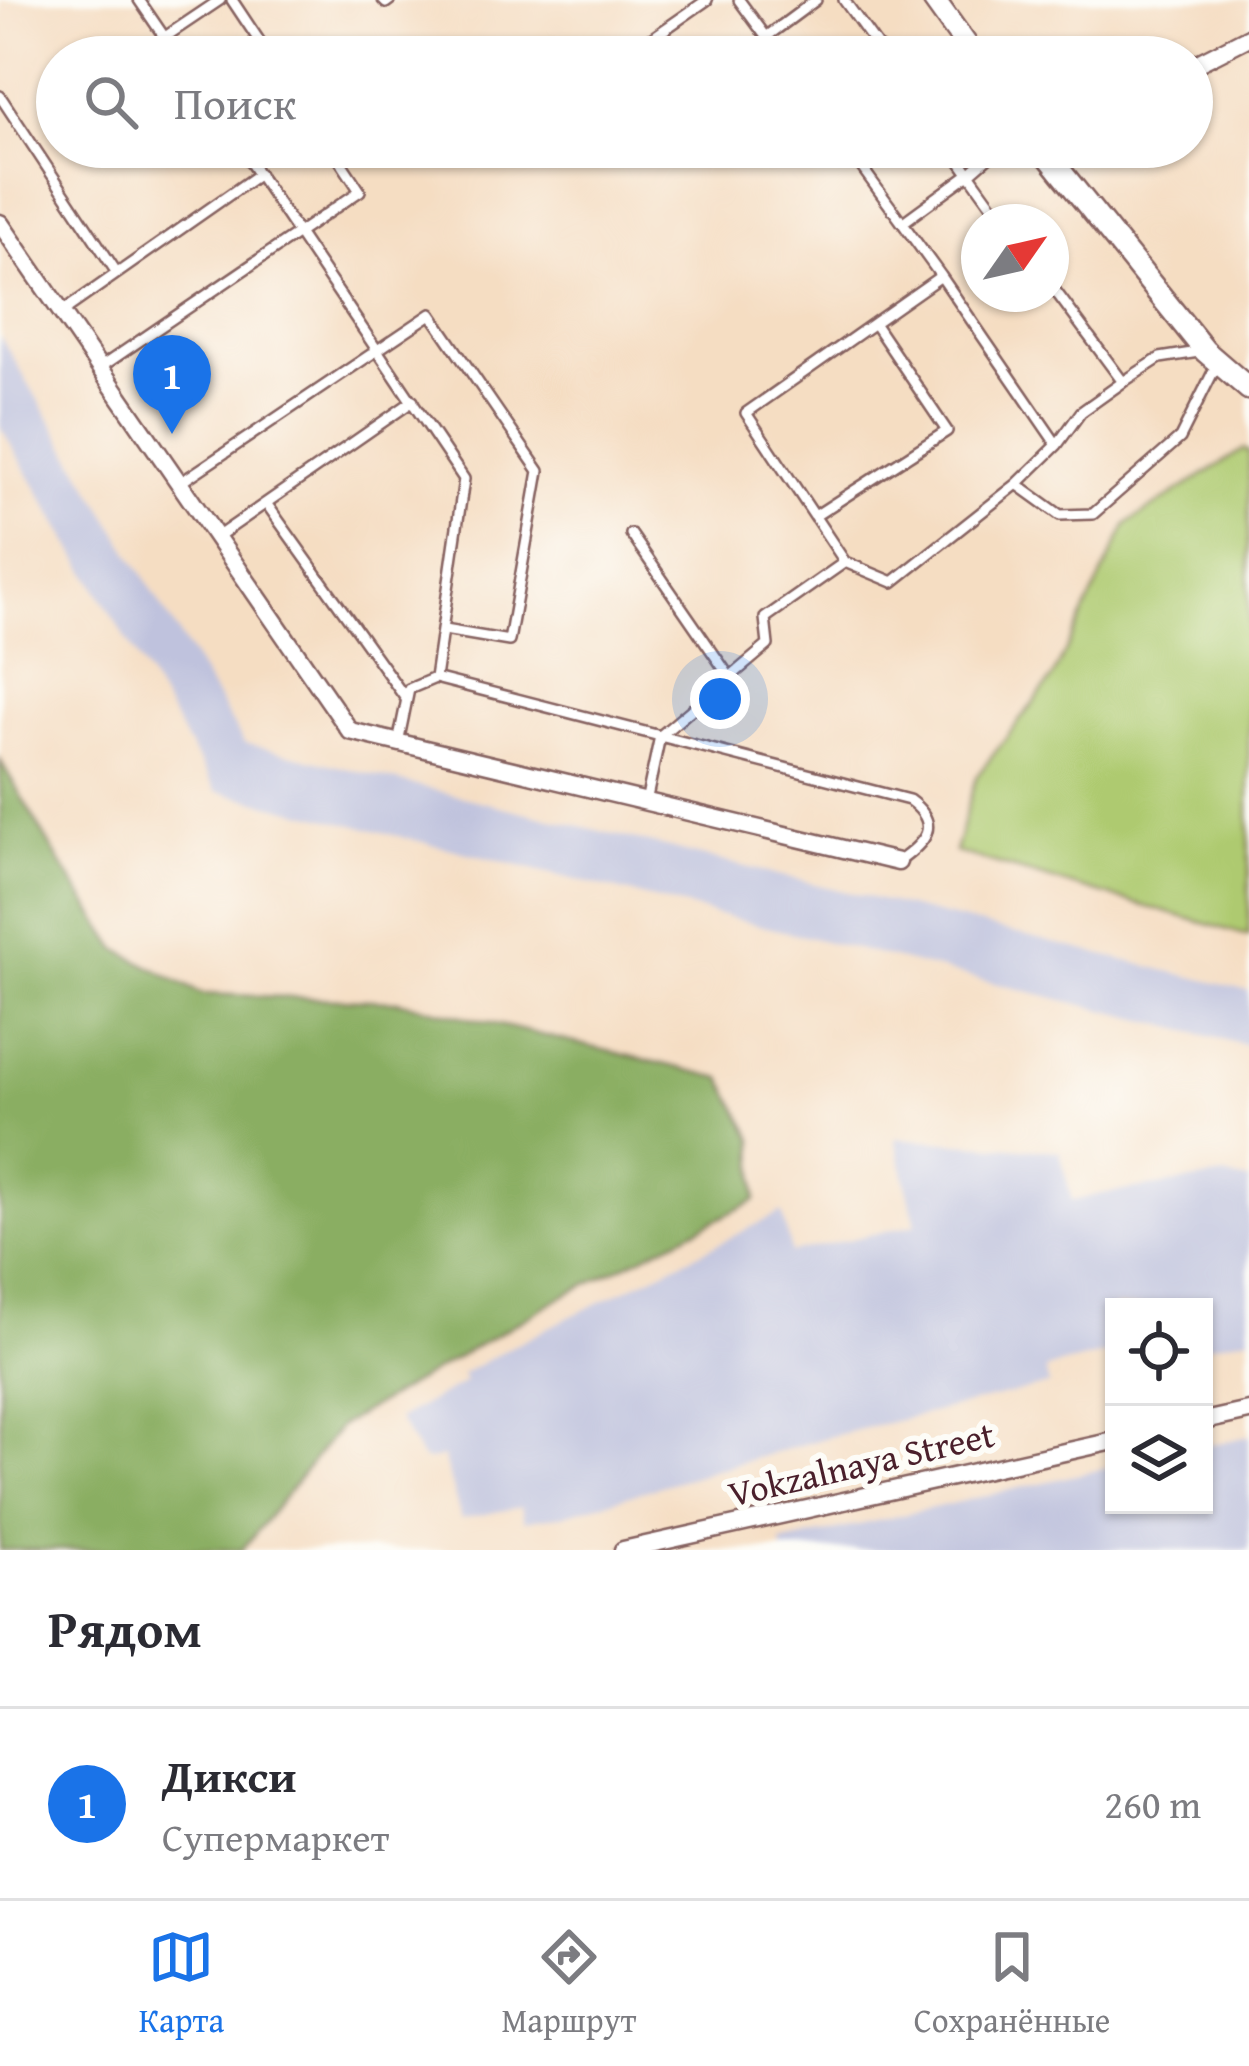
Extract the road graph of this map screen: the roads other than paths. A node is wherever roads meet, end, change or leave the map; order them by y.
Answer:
1 (140, 0) edge
2 (220, 0) edge
3 (232, 0) edge
4 (682, 0) edge
5 (707, 0) edge
6 (740, 0) edge
7 (816, 0) edge
8 (844, 0) edge
9 (934, 0) edge
10 (690, 11) junction
11 (164, 36) edge
12 (168, 36) edge
13 (256, 36) edge
14 (655, 36) edge
15 (765, 36) edge
16 (767, 36) edge
17 (870, 36) edge
18 (960, 36) edge
19 (1249, 37) edge
20 (1213, 55) edge
21 (0, 96) edge
22 (36, 150) edge
23 (48, 168) edge
24 (255, 168) edge
25 (345, 168) edge
26 (862, 168) edge
27 (965, 168) edge
28 (976, 168) edge
29 (1058, 168) edge
30 (259, 174) junction
31 (969, 174) junction
32 (991, 204) edge
33 (0, 223) edge
34 (902, 223) junction
35 (298, 233) junction
36 (117, 273) junction
37 (941, 276) junction
38 (1069, 309) edge
39 (62, 312) junction
40 (874, 323) junction
41 (378, 349) junction
42 (1212, 357) junction
43 (100, 368) junction
44 (1123, 382) junction
45 (1249, 389) edge
46 (413, 401) junction
47 (1057, 446) junction
48 (180, 483) junction
49 (1017, 484) junction
50 (266, 503) junction
51 (815, 516) junction
52 (631, 534) dead end
53 (217, 537) junction
54 (845, 562) junction
55 (444, 630) junction
56 (435, 678) junction
57 (731, 679) junction
58 (406, 700) junction
59 (660, 736) junction
60 (398, 743) junction
61 (646, 802) junction
62 (898, 862) joint
63 (1249, 1411) edge
64 (1213, 1419) edge
65 (1105, 1443) edge
66 (677, 1544) edge
67 (623, 1550) edge

1 - 11 lane
2 - 12 lane
3 - 13 lane
4 - 10 lane
5 - 10 lane
6 - 15 lane
7 - 16 lane
8 - 17 lane
9 - 18 street
10 - 14 lane
19 - 20 street
21 - 22 lane
23 - 36 lane
24 - 30 lane
25 - 35 lane
26 - 34 lane
27 - 31 lane
28 - 31 lane
29 - 42 street
30 - 35 lane
30 - 36 lane
31 - 32 lane
31 - 34 lane
33 - 39 street
34 - 37 lane
35 - 41 lane
35 - 43 lane
36 - 39 lane
37 - 40 lane
37 - 47 lane
38 - 44 lane
39 - 43 street
40 - 51 lane
40 - 51 lane
41 - 46 lane
41 - 48 lane
41 - 55 lane
42 - 44 lane
42 - 45 street
42 - 49 lane
43 - 48 street
44 - 47 lane
46 - 50 lane
46 - 55 lane
47 - 49 lane
48 - 53 street
49 - 54 lane
50 - 53 lane
50 - 58 lane
51 - 54 lane
52 - 57 lane
53 - 60 street
54 - 57 lane
55 - 56 lane
56 - 58 lane
56 - 59 lane
57 - 59 lane
58 - 60 lane
59 - 61 lane
59 - 62 lane
60 - 61 street
61 - 62 street
63 - 64 street
65 - 66 street, Vokzalnaya Street
66 - 67 street, Vokzalnaya Street

